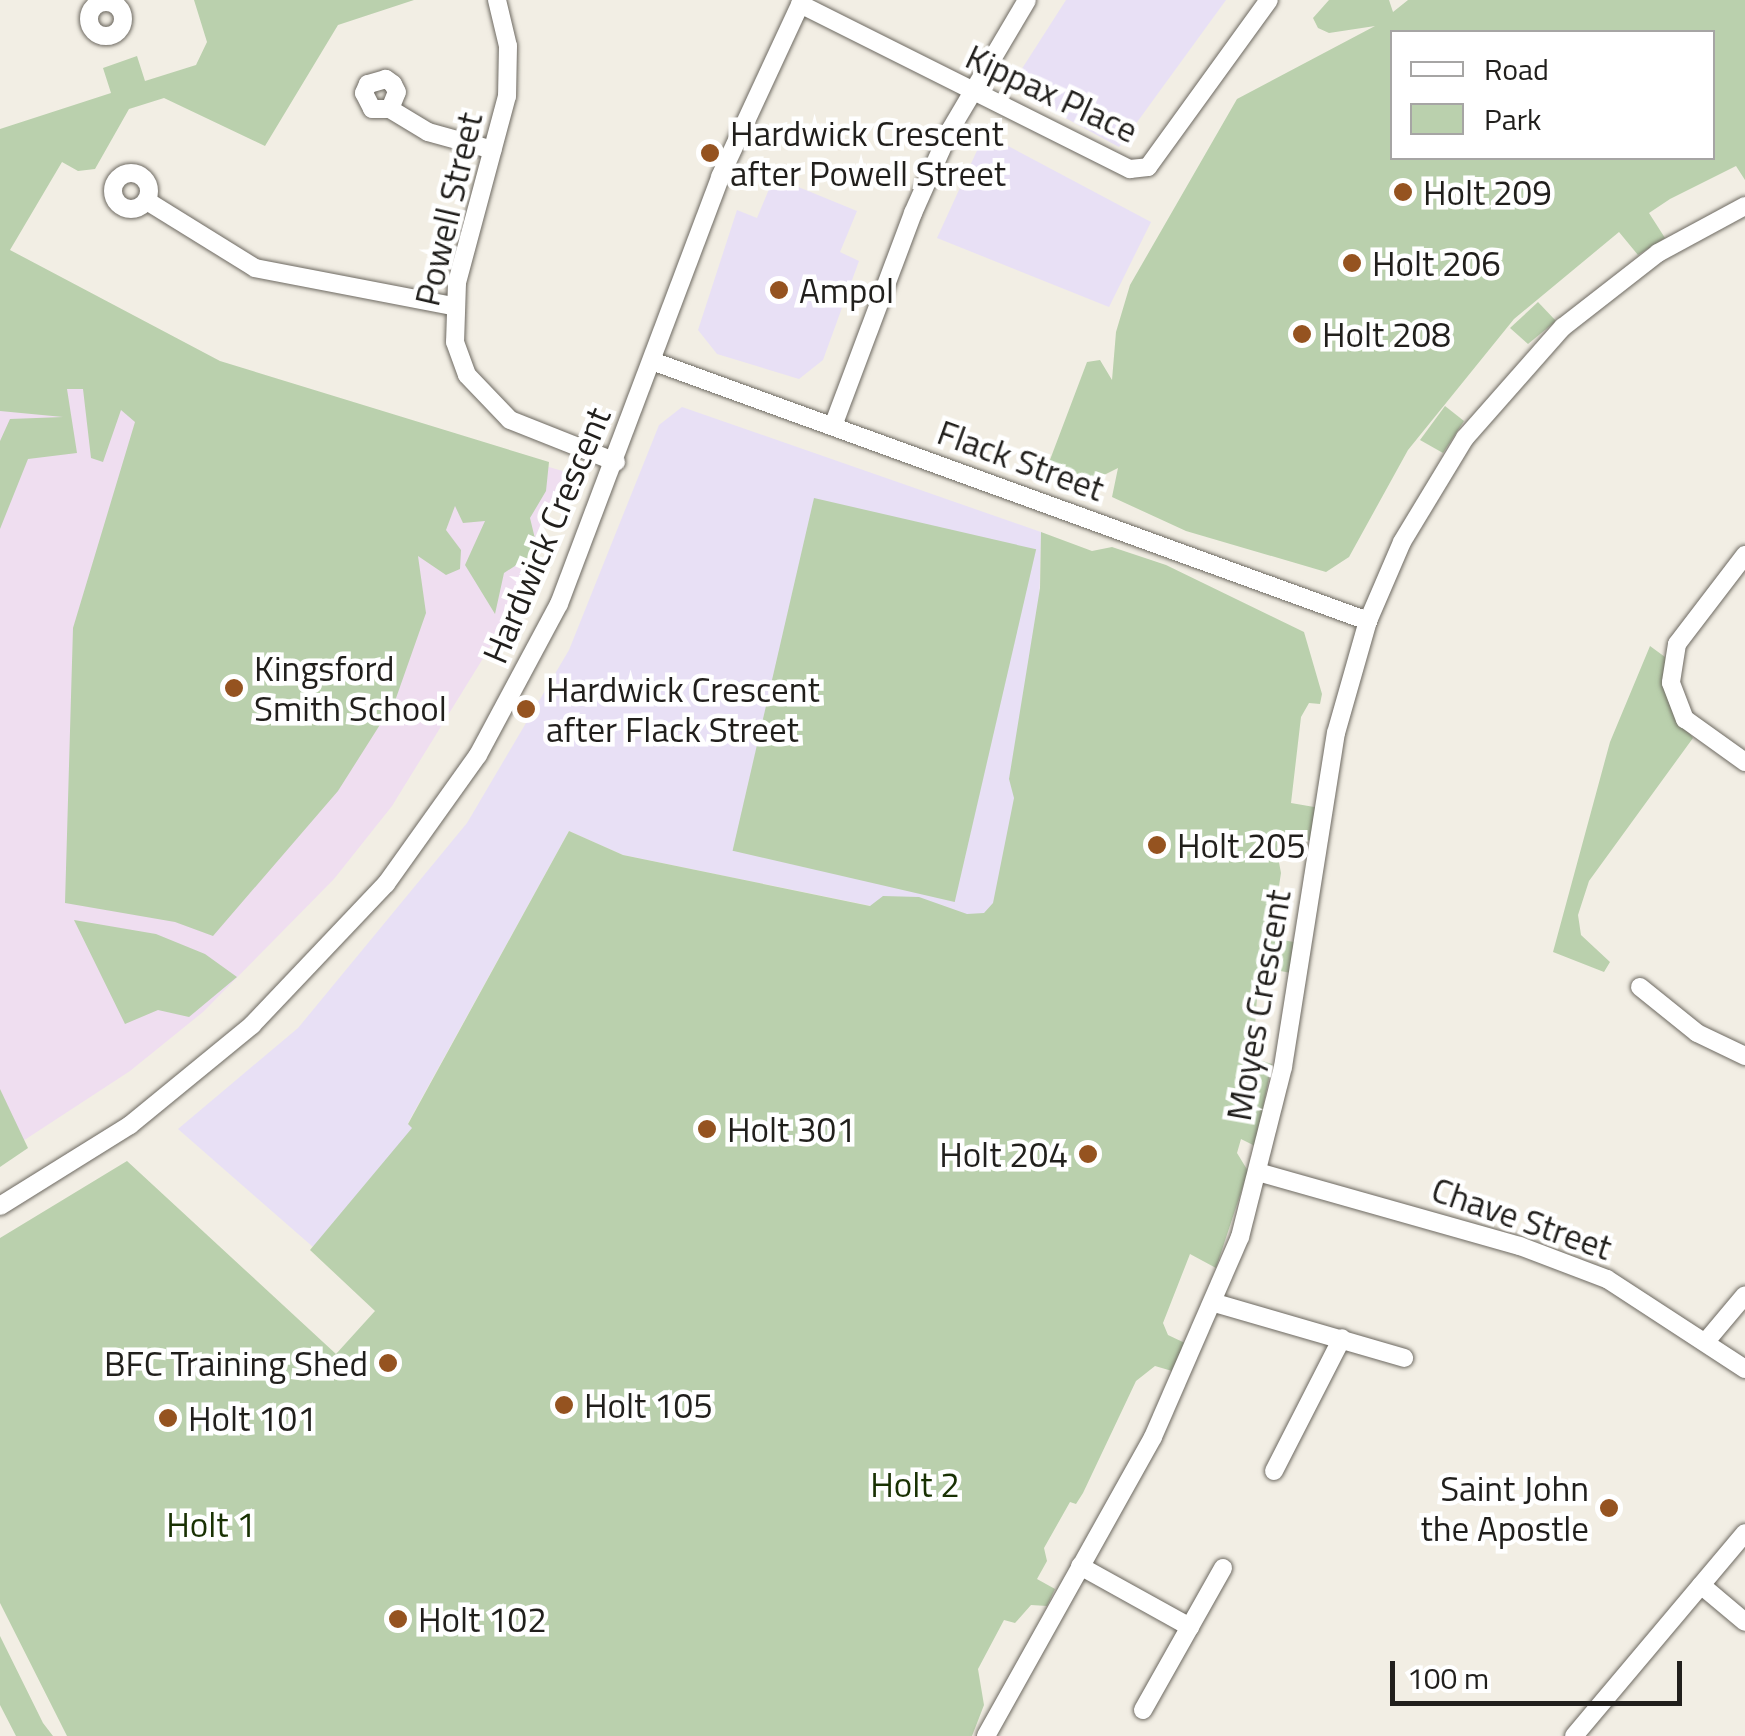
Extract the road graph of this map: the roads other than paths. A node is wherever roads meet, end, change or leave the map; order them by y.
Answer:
1 (498, 0) edge
2 (1027, 0) edge
3 (1269, 0) edge
4 (801, 2) edge
5 (970, 94) junction
6 (390, 109) dead end
7 (493, 150) junction
8 (146, 202) dead end
9 (1745, 206) edge
10 (453, 306) junction
11 (652, 360) junction
12 (833, 426) junction
13 (616, 462) junction
14 (1745, 555) edge
15 (1368, 620) junction
16 (1745, 762) edge
17 (1640, 987) dead end
18 (1745, 1056) edge
19 (1258, 1172) junction
20 (0, 1206) edge
21 (1745, 1295) edge
22 (1215, 1303) junction
23 (1342, 1338) junction
24 (1708, 1339) junction
25 (1404, 1358) dead end
26 (1745, 1369) edge
27 (1274, 1471) dead end
28 (1745, 1533) edge
29 (1080, 1566) junction
30 (1223, 1568) dead end
31 (1700, 1585) junction
32 (1745, 1622) edge
33 (1190, 1626) junction
34 (1143, 1710) dead end
35 (986, 1736) edge
36 (1574, 1736) edge

1 - 7 street, Powell Street
2 - 5 street
3 - 5 street, Kippax Place
4 - 5 street, Kippax Place
4 - 11 street, Hardwick Crescent
5 - 12 street
6 - 7 street
7 - 10 street, Powell Street
8 - 10 street
9 - 15 street, Moyes Crescent
10 - 13 street, Powell Street
11 - 12 street, Flack Street
11 - 13 street, Hardwick Crescent
12 - 15 street, Flack Street
13 - 20 street, Hardwick Crescent
14 - 16 street
15 - 19 street, Moyes Crescent
17 - 18 street
19 - 22 street, Moyes Crescent
19 - 24 street, Chave Street
21 - 24 street
22 - 23 street
22 - 29 street, Moyes Crescent
23 - 25 street
23 - 27 street
24 - 26 street, Chave Street
28 - 31 street
29 - 33 street
29 - 35 street, Moyes Crescent
30 - 33 street
31 - 32 street
31 - 36 street
33 - 34 street

